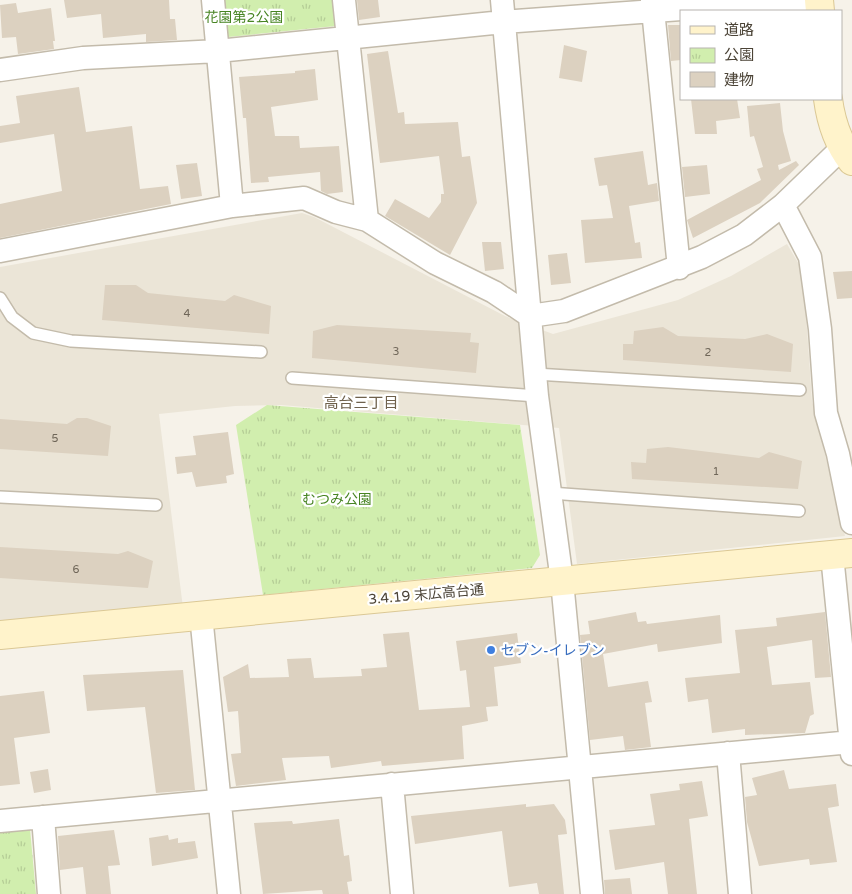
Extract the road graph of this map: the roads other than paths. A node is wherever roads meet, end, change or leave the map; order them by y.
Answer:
1 (213, 0) edge
2 (344, 0) edge
3 (806, 0) edge
4 (652, 5) edge
5 (502, 11) edge
6 (348, 38) junction
7 (218, 51) junction
8 (0, 70) edge
9 (828, 100) edge
10 (847, 154) edge
11 (783, 205) junction
12 (232, 206) junction
13 (367, 220) junction
14 (0, 250) edge
15 (679, 268) junction
16 (0, 298) edge
17 (530, 316) junction
18 (261, 352) dead end
19 (292, 378) dead end
20 (536, 385) junction
21 (800, 390) dead end
22 (550, 493) junction
23 (0, 497) edge
24 (156, 505) dead end
25 (799, 511) dead end
26 (852, 523) edge
27 (842, 554) edge
28 (562, 581) junction
29 (201, 616) junction
30 (0, 634) edge
31 (852, 746) edge
32 (728, 753) junction
33 (580, 766) junction
34 (392, 784) junction
35 (220, 800) junction
36 (43, 817) junction
37 (0, 821) edge
38 (49, 894) edge
39 (229, 894) edge
40 (402, 894) edge
41 (592, 894) edge
42 (740, 894) edge

1 - 7 street
2 - 6 street
3 - 4 street
4 - 5 street
4 - 15 street
5 - 6 street
5 - 17 street
6 - 7 street
6 - 13 street
7 - 8 street
7 - 12 street
9 - 10 street
10 - 11 street
11 - 15 street
11 - 26 street
12 - 13 street
12 - 14 street
13 - 17 street
15 - 17 street
16 - 18 lane
17 - 20 street
19 - 20 lane
20 - 21 lane
20 - 22 street
22 - 25 lane
22 - 28 street
23 - 24 lane
27 - 28 street, 3.4.19 末広高台通
27 - 31 street
28 - 29 street, 3.4.19 末広高台通
28 - 33 street
29 - 30 street, 3.4.19 末広高台通
29 - 35 street
31 - 32 street
32 - 33 street
32 - 42 street
33 - 34 street
33 - 41 street
34 - 35 street
34 - 40 street
35 - 36 street
35 - 39 street
36 - 37 street
36 - 38 street

